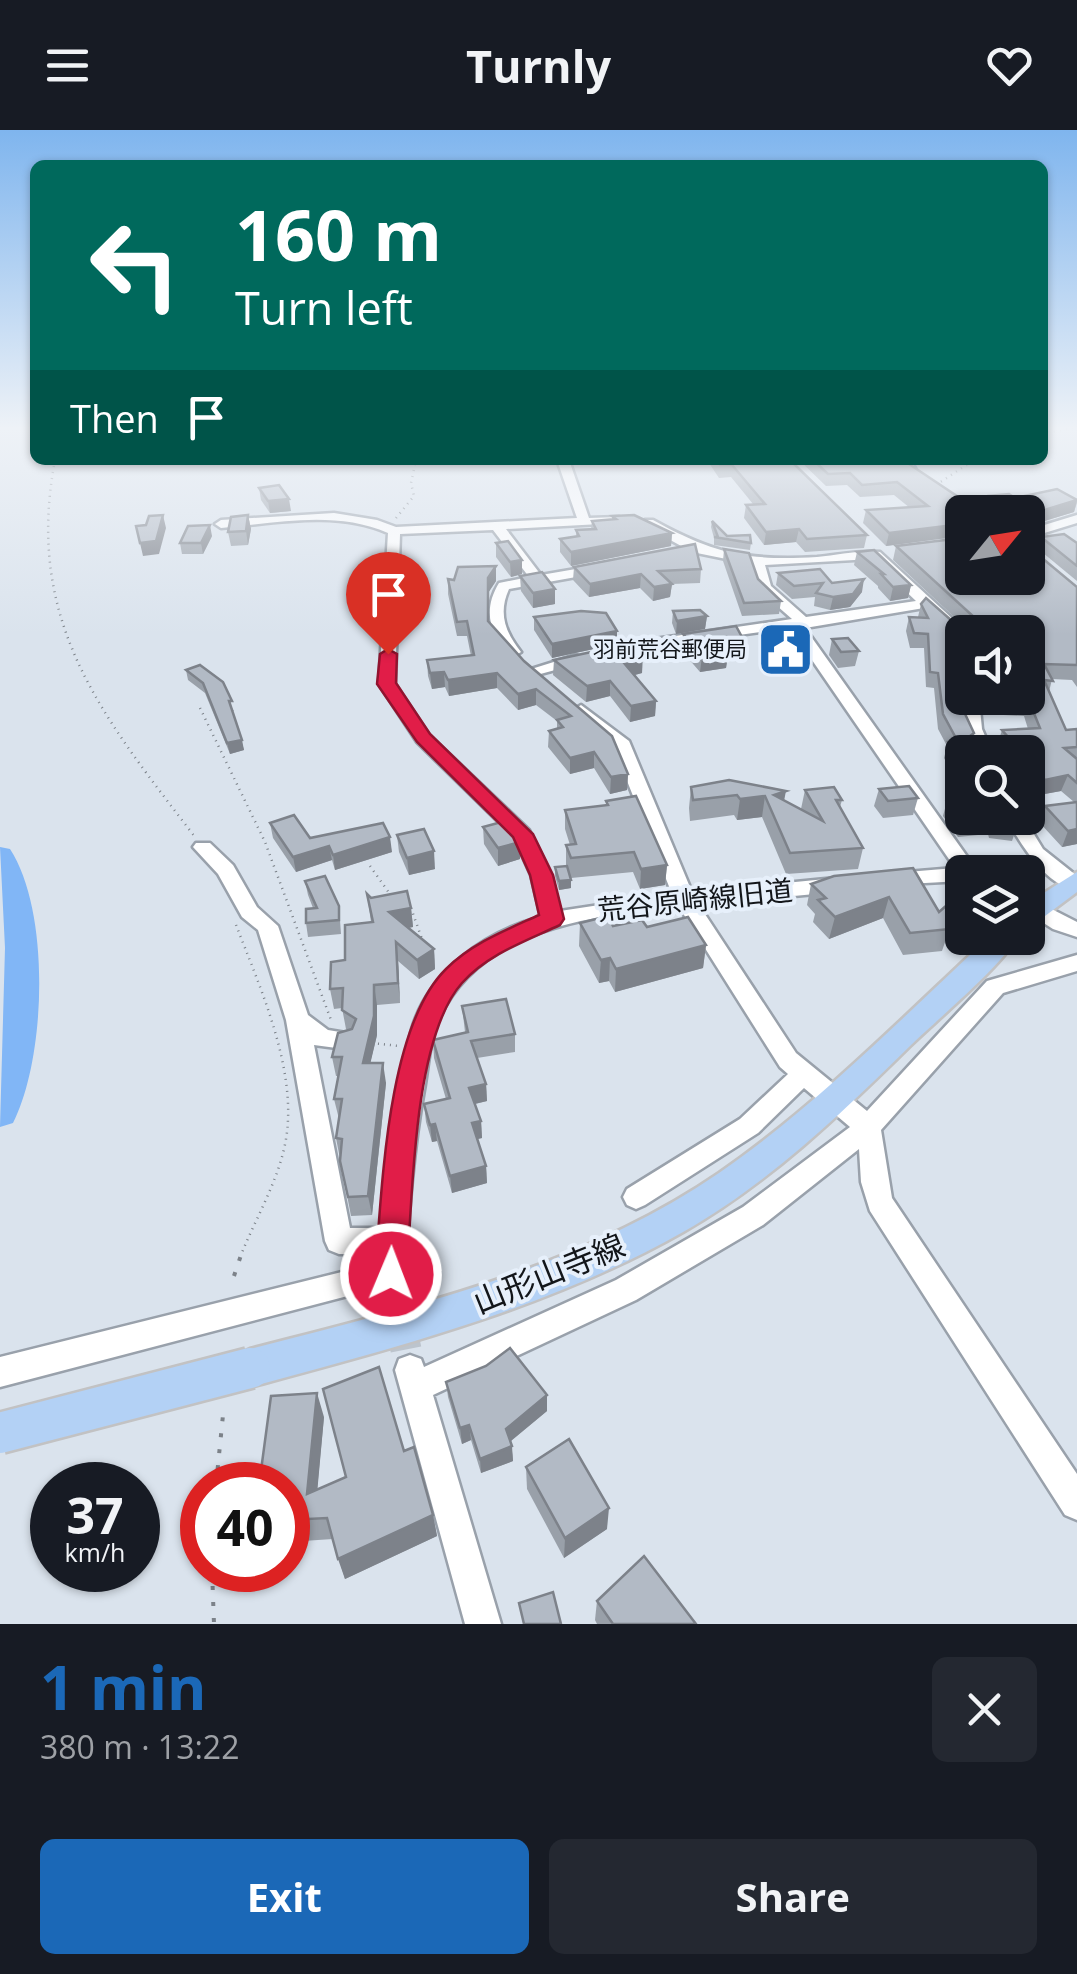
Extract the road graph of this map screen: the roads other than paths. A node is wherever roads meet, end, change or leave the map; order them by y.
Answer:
1 (575, 496) edge
2 (1077, 519) edge
3 (584, 522) junction
4 (221, 524) dead end
5 (497, 526) junction
6 (392, 529) junction
7 (1045, 529) edge
8 (869, 541) edge
9 (696, 549) junction
10 (897, 551) edge
11 (677, 553) edge
12 (878, 554) junction
13 (756, 559) junction
14 (611, 567) edge
15 (538, 580) junction
16 (928, 603) junction
17 (945, 620) edge
18 (800, 624) junction
19 (606, 652) edge
20 (588, 657) edge
21 (547, 683) junction
22 (1025, 835) edge
23 (202, 847) road end
24 (954, 855) edge
25 (945, 875) edge
26 (1075, 882) edge
27 (685, 900) junction
28 (1045, 900) edge
29 (1045, 916) edge
30 (552, 919) junction
31 (1077, 930) edge
32 (986, 955) edge
33 (1077, 963) edge
34 (298, 1020) junction
35 (344, 1040) edge
36 (804, 1073) junction
37 (838, 1098) junction
38 (868, 1127) junction
39 (636, 1197) dead end
40 (392, 1241) junction
41 (0, 1372) edge
42 (0, 1433) edge
43 (1077, 1503) edge
44 (482, 1624) edge

1 - 3 street
2 - 7 street
3 - 5 street
3 - 9 street
4 - 6 street
5 - 6 street
5 - 15 street
6 - 30 street
8 - 12 street
9 - 11 street
9 - 13 street
10 - 12 street
12 - 13 street
12 - 16 street
13 - 18 street
14 - 15 street
15 - 21 street
16 - 17 street
16 - 18 street
18 - 19 street
18 - 24 street
20 - 21 street
21 - 27 street
22 - 26 street
23 - 34 street
25 - 27 street, 荒谷原崎線旧道
26 - 28 main road
27 - 30 street, 荒谷原崎線旧道
27 - 36 street
29 - 31 street
30 - 40 street, 荒谷原崎線旧道
32 - 37 main road, 山形山寺線
33 - 38 street
34 - 35 street
34 - 40 street
36 - 37 street
36 - 39 street
37 - 38 street
37 - 42 main road, 山形山寺線, bridge
38 - 43 street
38 - 44 street
40 - 41 street, 荒谷原崎線旧道

